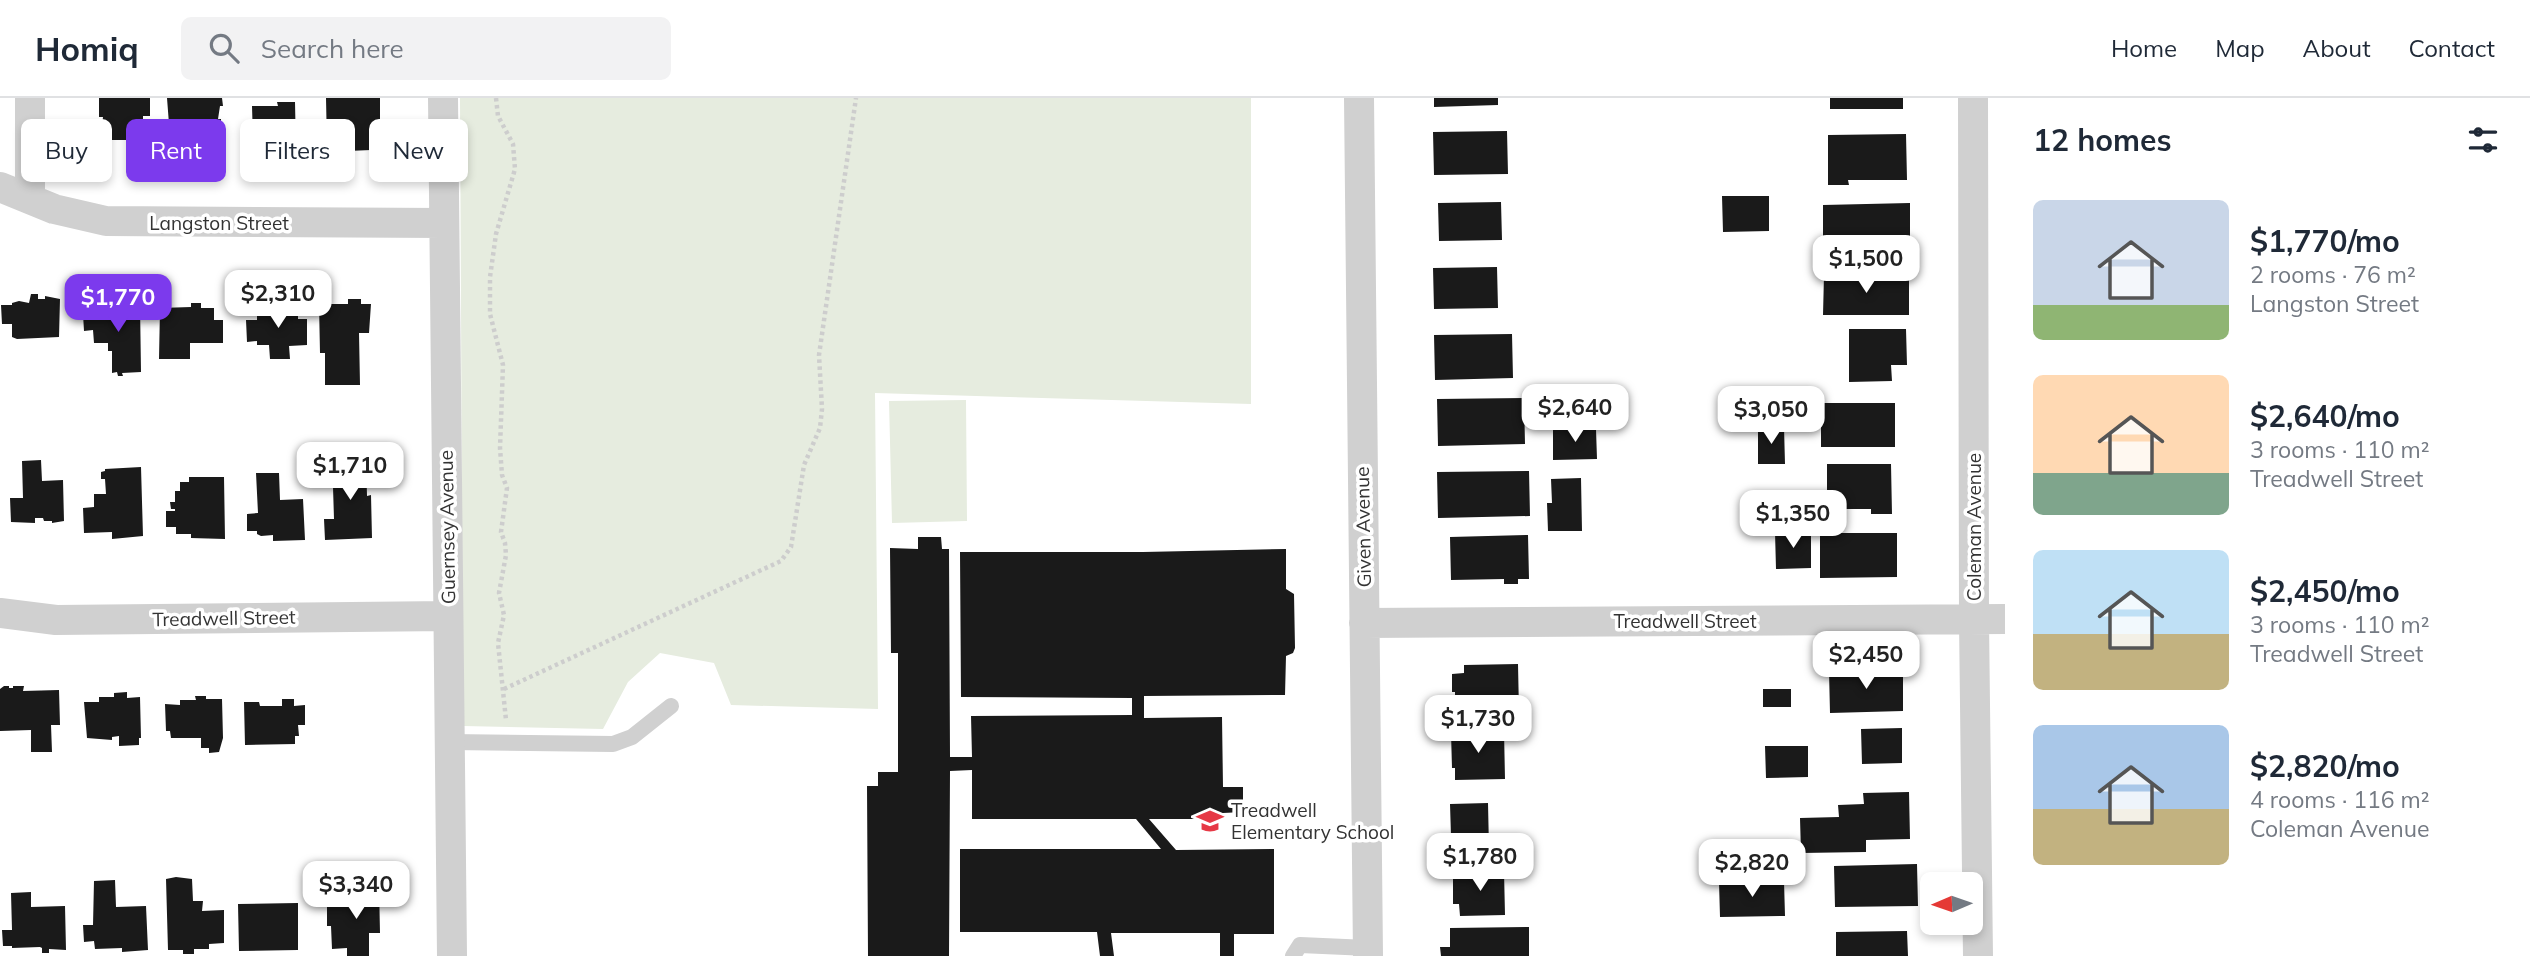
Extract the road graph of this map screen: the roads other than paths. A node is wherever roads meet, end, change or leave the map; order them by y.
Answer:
1 (30, 98) edge
2 (443, 98) edge
3 (1359, 98) edge
4 (1973, 98) edge
5 (0, 187) edge
6 (30, 199) junction
7 (444, 223) junction
8 (0, 613) edge
9 (448, 616) junction
10 (2005, 619) edge
11 (1975, 620) junction
12 (1364, 624) junction
13 (671, 706) dead end
14 (450, 742) junction
15 (1368, 952) edge
16 (452, 956) edge
17 (1293, 956) edge
18 (1978, 956) edge

1 - 6 street
2 - 7 street, Guernsey Avenue
3 - 12 street, Given Avenue
4 - 11 street, Coleman Avenue
5 - 6 street, Langston Street
6 - 7 street, Langston Street
7 - 9 street, Guernsey Avenue
8 - 9 street, Treadwell Street
9 - 14 street, Guernsey Avenue
10 - 11 street, Treadwell Street
11 - 12 street, Treadwell Street
11 - 18 street, Coleman Avenue
12 - 15 street, Given Avenue
13 - 14 lane
14 - 16 street, Guernsey Avenue
15 - 17 lane

